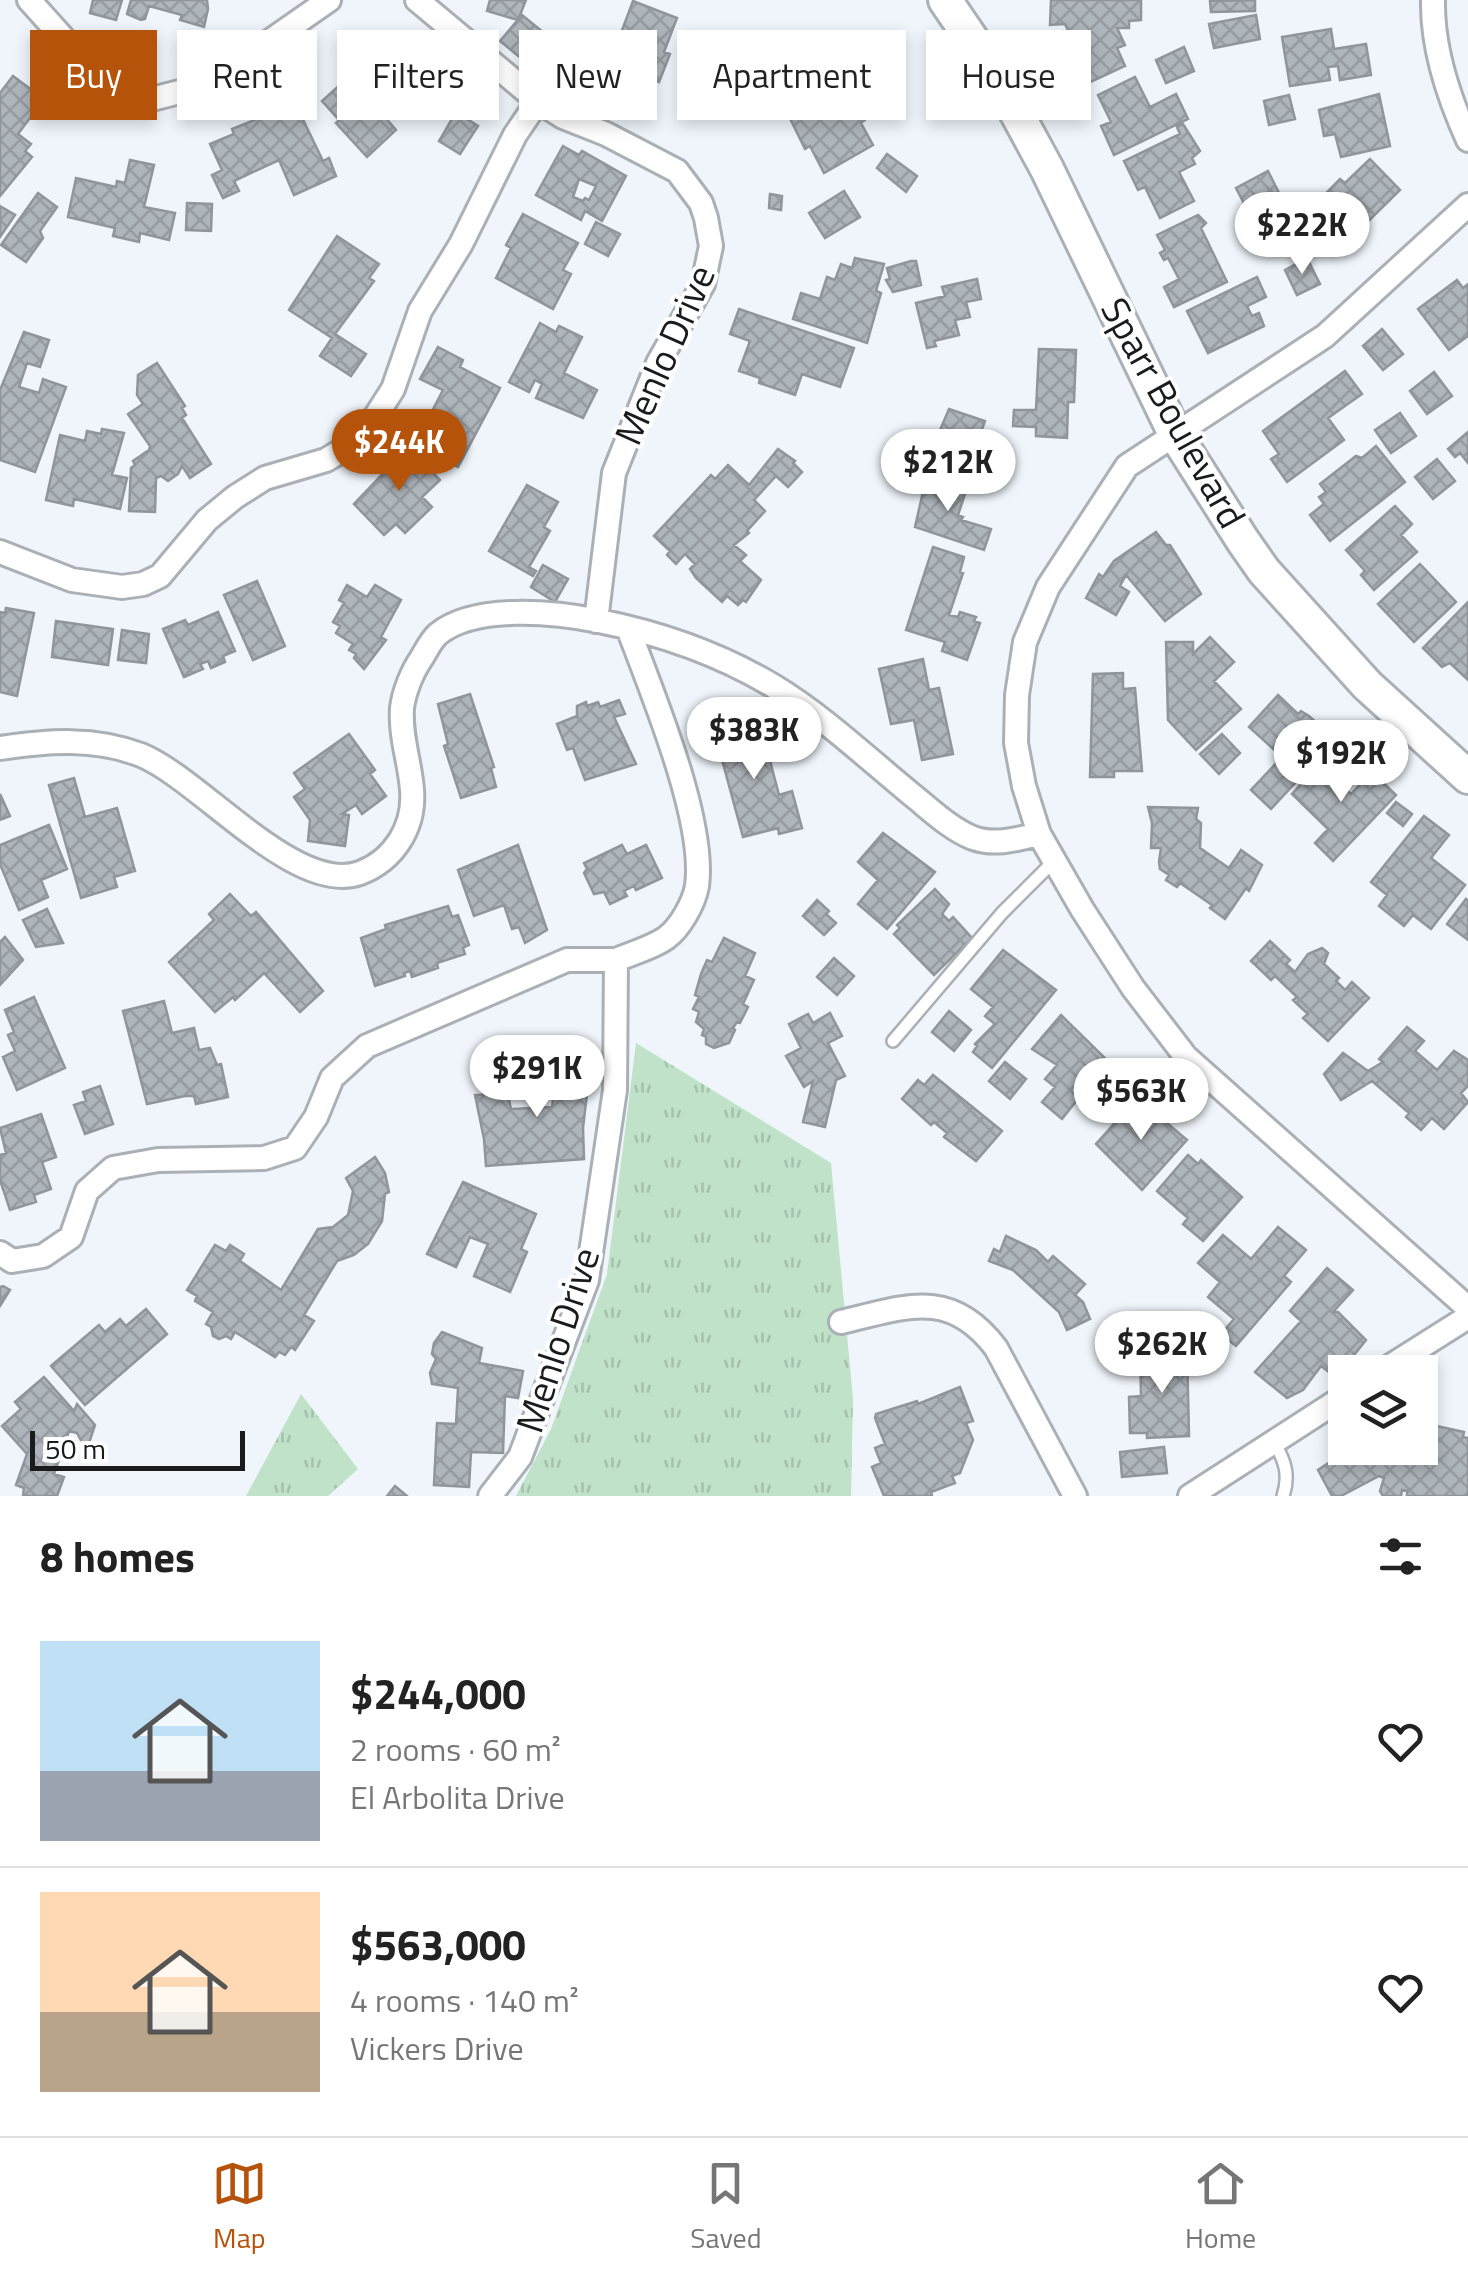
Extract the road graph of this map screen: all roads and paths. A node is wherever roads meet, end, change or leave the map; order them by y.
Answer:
1 (29, 0) edge
2 (329, 0) edge
3 (417, 0) edge
4 (944, 0) edge
5 (1434, 0) edge
6 (519, 85) edge
7 (525, 120) edge
8 (571, 120) edge
9 (1468, 140) edge
10 (1468, 204) edge
11 (1175, 434) junction
12 (0, 552) edge
13 (596, 620) junction
14 (628, 628) junction
15 (0, 748) edge
16 (1468, 778) edge
17 (1039, 834) junction
18 (1054, 861) junction
19 (616, 960) junction
20 (893, 1040) dead end
21 (0, 1253) edge
22 (1468, 1308) edge
23 (1468, 1317) edge
24 (841, 1322) dead end
25 (1409, 1355) edge
26 (1328, 1407) edge
27 (1274, 1442) junction
28 (490, 1496) edge
29 (1075, 1496) edge
30 (1190, 1496) edge
31 (1283, 1496) edge

1 - 2 street
3 - 6 street, Menlo Drive
4 - 11 street, Sparr Boulevard
5 - 9 street
7 - 12 street
8 - 13 street, Menlo Drive
10 - 11 street
11 - 16 street, Sparr Boulevard
11 - 17 street
13 - 14 street
13 - 15 street
14 - 17 street
14 - 19 street
17 - 18 street
18 - 20 lane
18 - 22 street
19 - 21 street
19 - 28 street, Menlo Drive
23 - 25 street
24 - 29 street
26 - 27 street
27 - 30 street
27 - 31 lane

